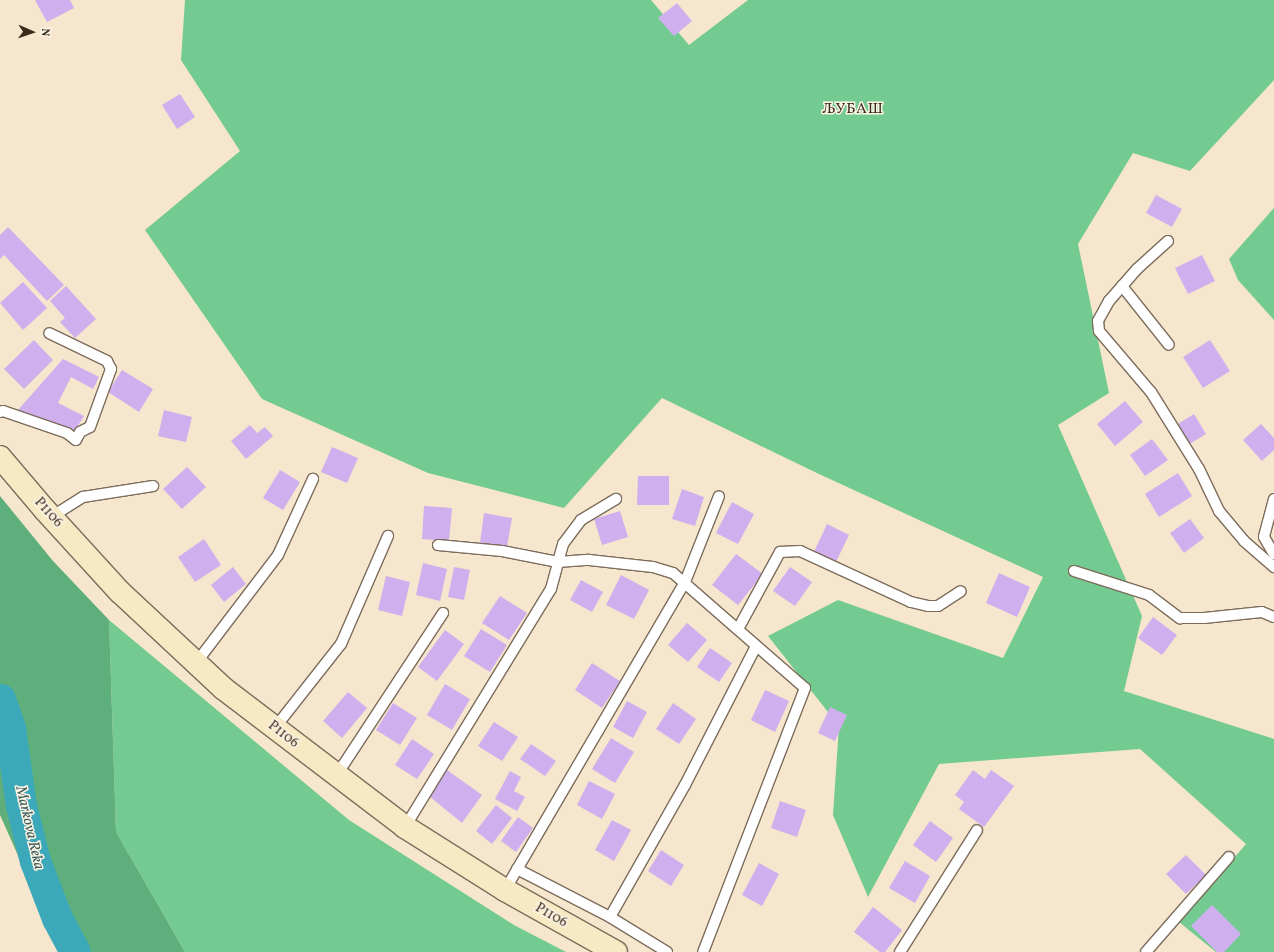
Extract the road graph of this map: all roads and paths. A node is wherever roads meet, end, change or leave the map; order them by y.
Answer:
1 (1168, 241) dead end
2 (1122, 286) junction
3 (49, 333) dead end
4 (1169, 345) dead end
5 (0, 412) edge
6 (0, 457) edge
7 (312, 480) dead end
8 (153, 486) dead end
9 (719, 496) dead end
10 (616, 499) dead end
11 (1274, 499) edge
12 (51, 517) junction
13 (388, 536) dead end
14 (438, 545) dead end
15 (1274, 554) edge
16 (558, 562) junction
17 (1274, 567) edge
18 (1074, 571) dead end
19 (685, 582) junction
20 (961, 591) dead end
21 (444, 613) dead end
22 (1274, 617) edge
23 (738, 630) junction
24 (756, 646) junction
25 (196, 663) junction
26 (274, 729) junction
27 (336, 776) junction
28 (405, 827) junction
29 (977, 830) dead end
30 (1229, 857) dead end
31 (517, 869) junction
32 (505, 890) junction
33 (610, 917) junction
34 (616, 952) edge
35 (667, 952) edge
36 (703, 952) edge
37 (900, 952) edge
38 (1146, 952) edge

1 - 2 lane
2 - 4 lane
2 - 17 lane
3 - 5 lane
6 - 12 main road, P1106
7 - 25 lane
8 - 12 lane
9 - 19 lane
10 - 16 lane
11 - 15 lane
12 - 25 main road, P1106
13 - 26 lane
14 - 16 lane
16 - 19 lane
16 - 28 lane
18 - 22 lane
19 - 23 lane
19 - 31 lane
20 - 23 lane
21 - 27 lane
23 - 24 lane
24 - 33 lane
24 - 36 lane
25 - 26 main road, P1106
26 - 27 main road, P1106
27 - 28 main road, P1106
28 - 32 main road, P1106
29 - 37 lane
30 - 38 lane
31 - 32 lane
31 - 33 lane
32 - 34 main road, P1106
33 - 35 lane

